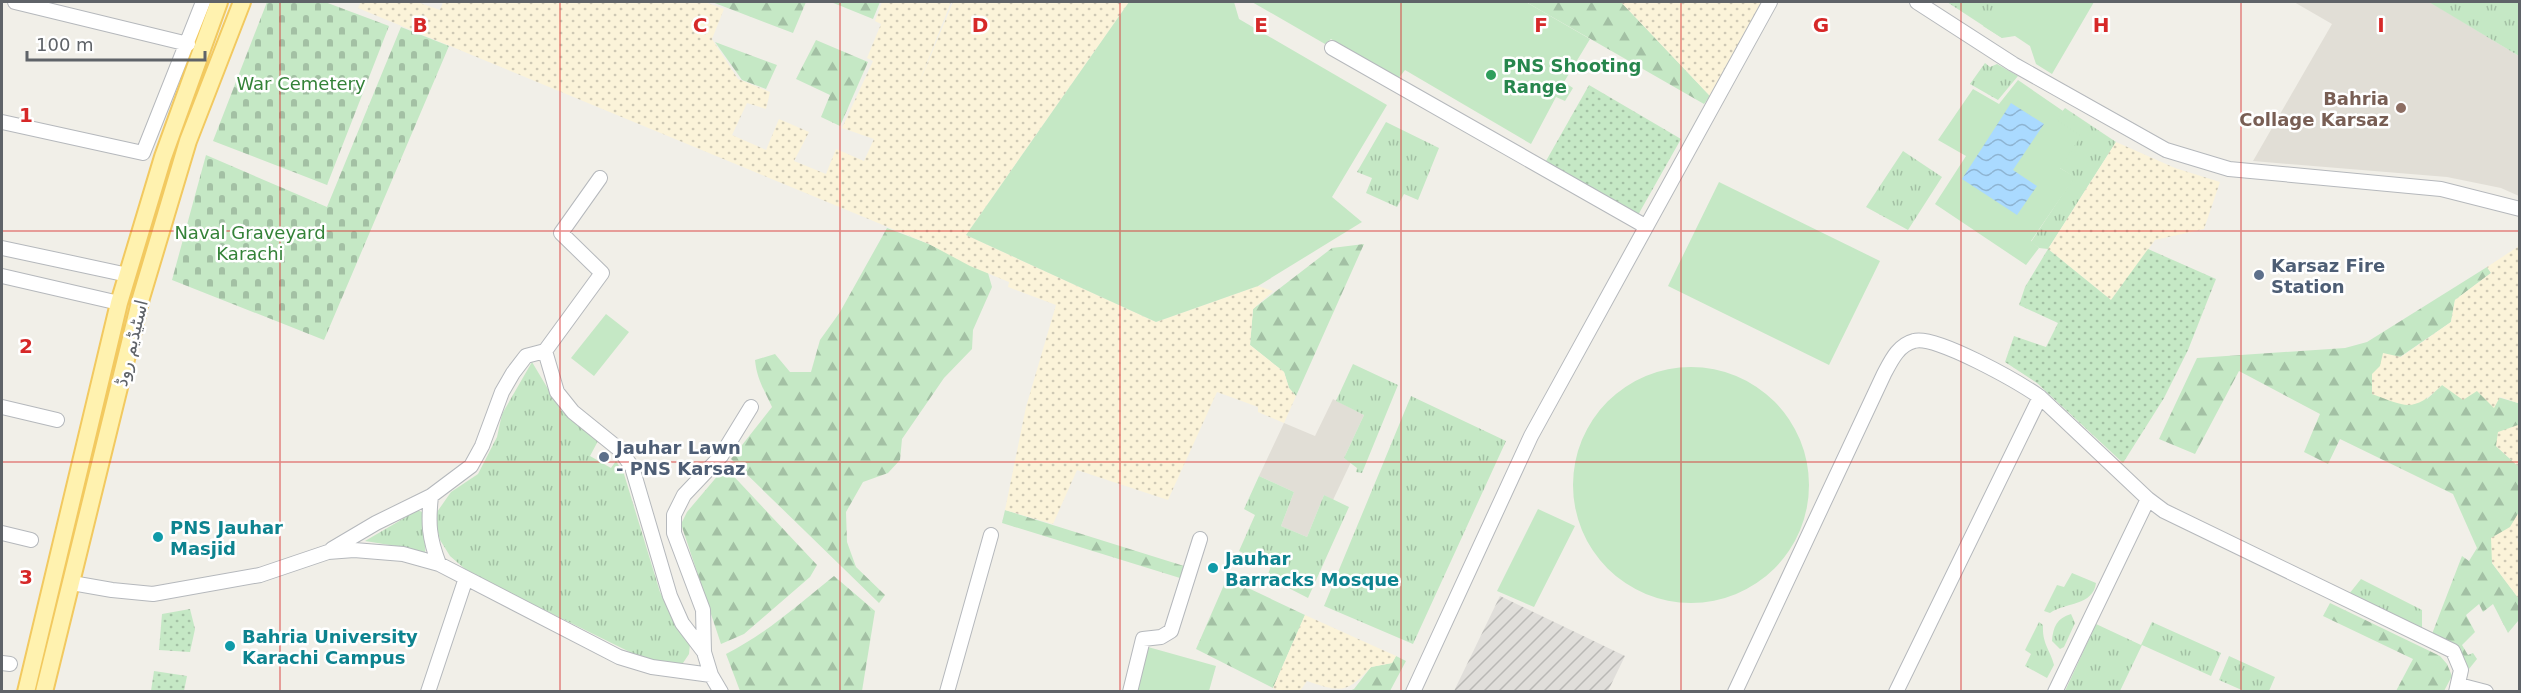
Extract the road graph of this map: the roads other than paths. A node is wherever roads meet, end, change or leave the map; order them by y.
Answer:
1 (15, 2) edge
2 (203, 2) edge
3 (219, 2) edge
4 (242, 2) edge
5 (1770, 2) edge
6 (1917, 2) edge
7 (188, 44) junction
8 (1332, 48) dead end
9 (2, 122) edge
10 (600, 178) dead end
11 (2520, 209) edge
12 (1645, 226) junction
13 (2, 248) edge
14 (128, 275) junction
15 (2, 276) edge
16 (119, 303) junction
17 (545, 351) junction
18 (2040, 397) junction
19 (2, 407) edge
20 (751, 407) dead end
21 (57, 420) dead end
22 (431, 496) junction
23 (2148, 499) junction
24 (2, 533) edge
25 (991, 535) dead end
26 (1200, 539) dead end
27 (31, 540) dead end
28 (328, 552) junction
29 (439, 564) junction
30 (466, 578) junction
31 (72, 583) junction
32 (704, 652) junction
33 (711, 675) junction
34 (2458, 688) edge
35 (26, 692) edge
36 (44, 692) edge
37 (428, 692) edge
38 (721, 692) edge
39 (947, 692) edge
40 (1130, 692) edge
41 (1413, 692) edge
42 (1735, 692) edge
43 (1896, 692) edge
44 (2055, 692) edge
45 (2486, 692) edge

1 - 7 street
2 - 7 street
3 - 14 main road, اسٹیڈیم روڈ
4 - 31 main road, اسٹیڈیم روڈ
5 - 12 street
6 - 11 street
7 - 9 street
8 - 12 street
10 - 17 street
12 - 41 street
13 - 14 street
14 - 16 main road, اسٹیڈیم روڈ
15 - 16 street
16 - 35 main road, اسٹیڈیم روڈ
17 - 22 street
17 - 32 street
18 - 23 street
18 - 42 street
18 - 43 street
19 - 21 street
20 - 32 street
22 - 28 street
22 - 29 street
23 - 34 street
23 - 44 street
24 - 27 street
25 - 39 street
26 - 40 street
28 - 29 street
28 - 31 street
29 - 30 street
30 - 33 street
30 - 37 street
31 - 36 main road, اسٹیڈیم روڈ
32 - 33 street
33 - 38 street
34 - 45 street

